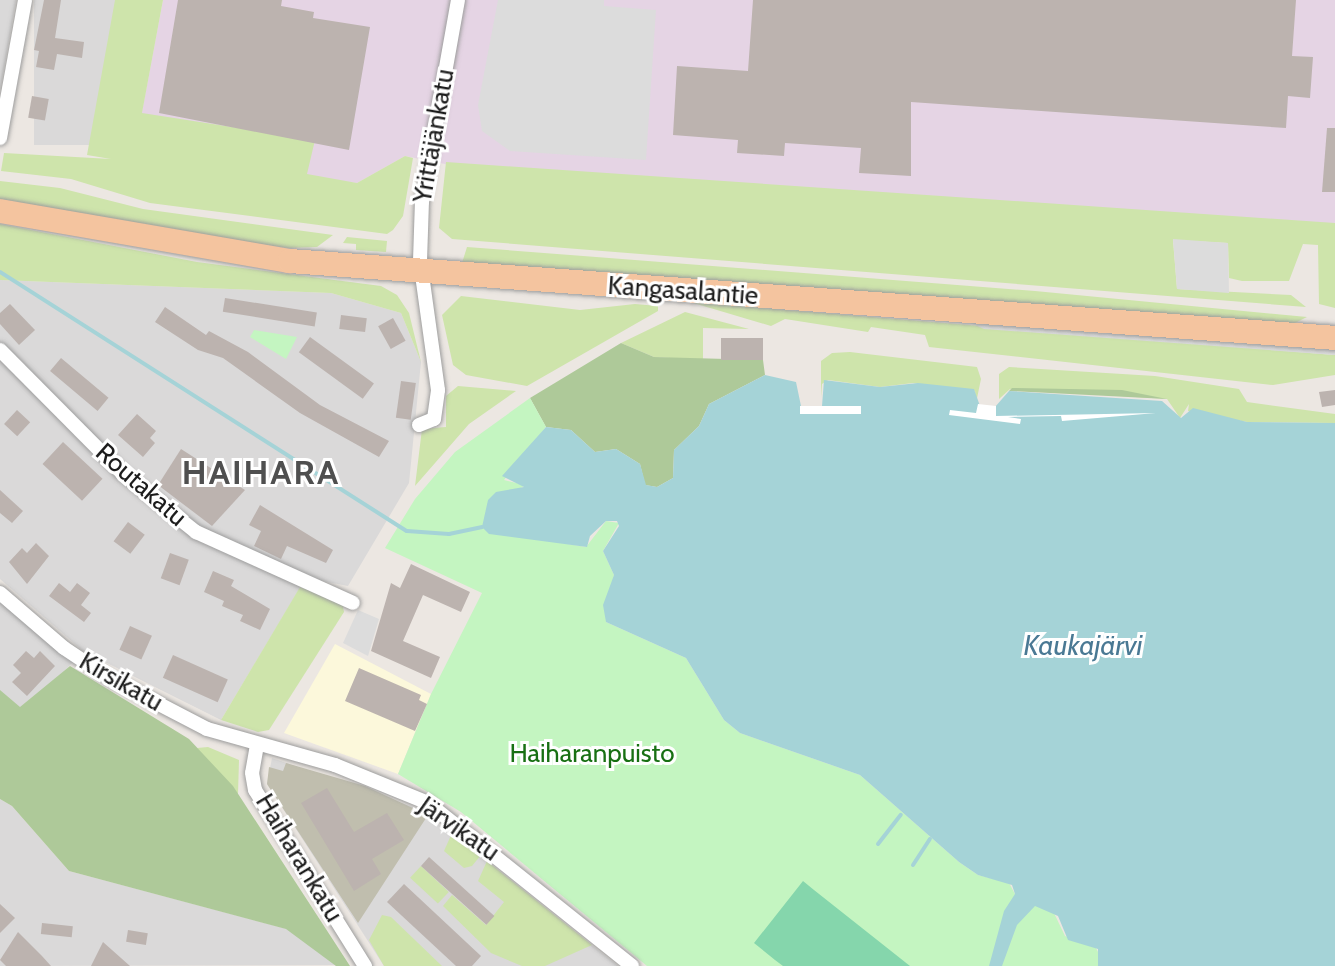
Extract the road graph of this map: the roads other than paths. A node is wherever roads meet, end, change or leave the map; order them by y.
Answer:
1 (25, 0) edge
2 (458, 0) edge
3 (0, 138) edge
4 (0, 209) edge
5 (421, 273) junction
6 (1335, 338) edge
7 (0, 350) edge
8 (419, 425) dead end
9 (0, 593) edge
10 (353, 603) dead end
11 (257, 745) junction
12 (365, 966) edge
13 (632, 966) edge

1 - 3 street
2 - 5 street, Yrittäjänkatu
4 - 5 main road, Kangasalantie
5 - 6 main road, Kangasalantie
5 - 8 street, Yrittäjänkatu
7 - 10 street, Routakatu
9 - 11 street, Kirsikatu
11 - 12 street, Haiharankatu
11 - 13 street, Järvikatu

